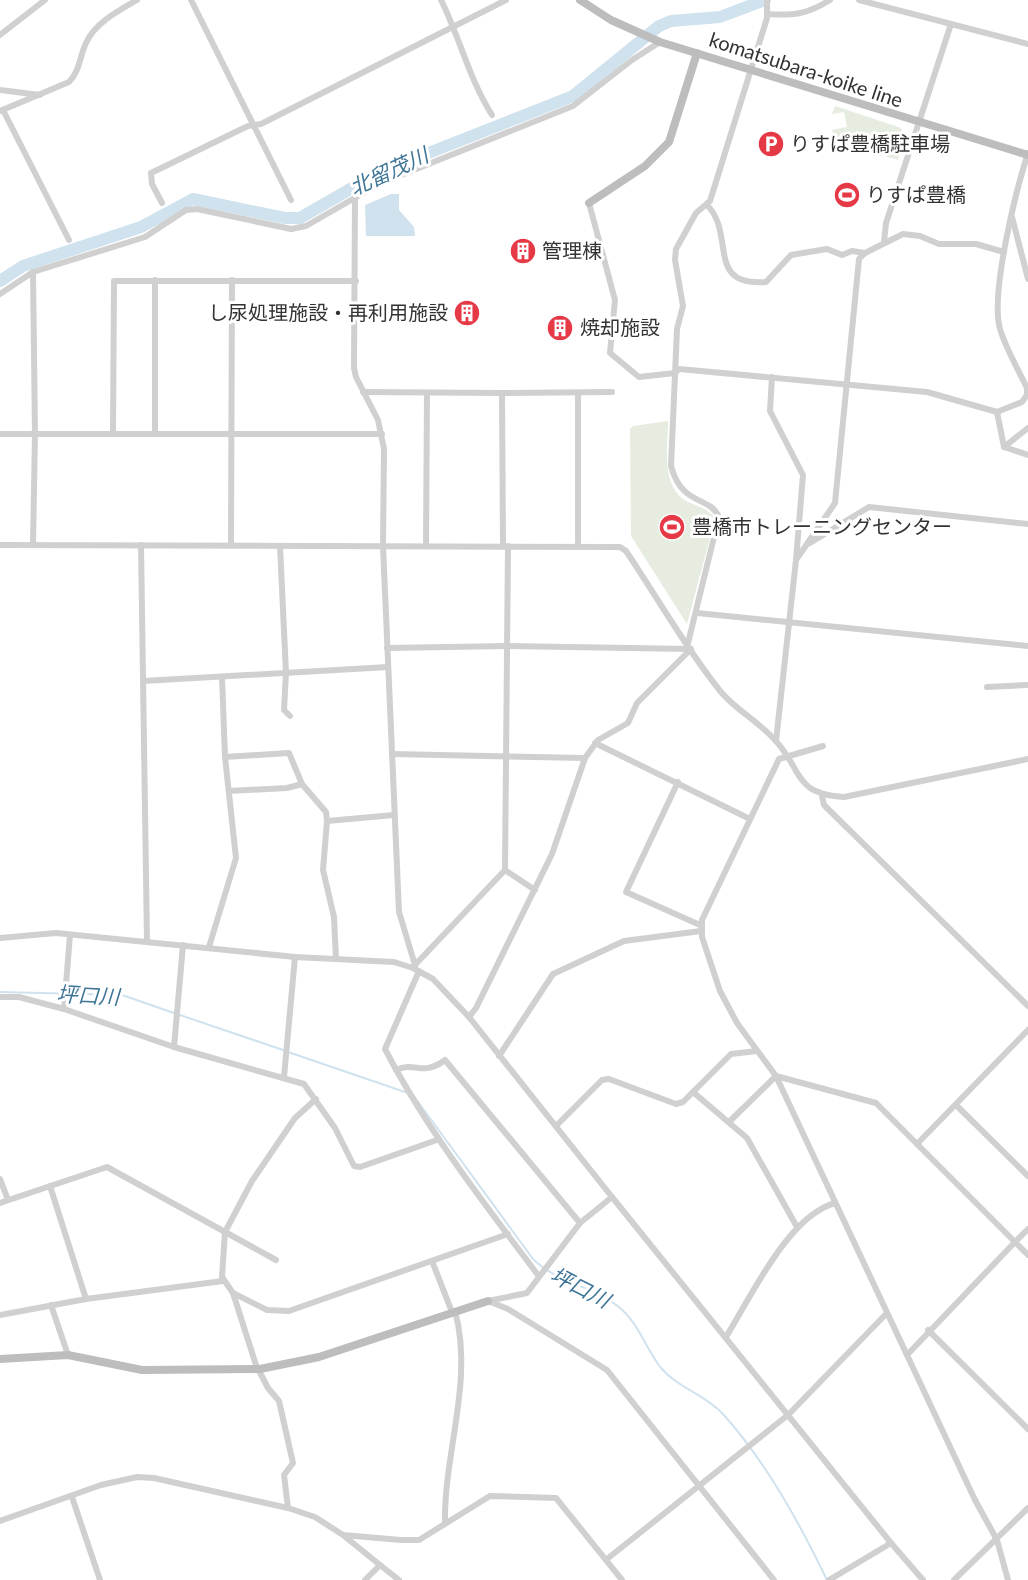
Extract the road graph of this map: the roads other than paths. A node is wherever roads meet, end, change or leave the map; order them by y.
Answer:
1 (45, 0) edge
2 (136, 0) edge
3 (191, 0) edge
4 (441, 0) edge
5 (506, 0) edge
6 (580, 0) edge
7 (767, 0) edge
8 (830, 0) edge
9 (859, 0) edge
10 (767, 11) junction
11 (951, 24) junction
12 (454, 26) junction
13 (0, 35) edge
14 (658, 41) junction
15 (1028, 44) edge
16 (697, 53) junction
17 (751, 70) junction
18 (0, 90) edge
19 (41, 95) junction
20 (2, 111) edge
21 (492, 115) dead end
22 (917, 123) junction
23 (254, 125) junction
24 (1028, 154) edge
25 (355, 198) junction
26 (291, 200) dead end
27 (162, 202) dead end
28 (589, 203) joint
29 (707, 205) junction
30 (1012, 217) junction
31 (69, 240) dead end
32 (885, 242) junction
33 (865, 252) junction
34 (1004, 252) junction
35 (33, 272) junction
36 (1028, 279) edge
37 (156, 280) junction
38 (232, 280) junction
39 (356, 281) junction
40 (0, 294) edge
41 (675, 373) junction
42 (772, 377) junction
43 (847, 385) junction
44 (363, 392) junction
45 (612, 392) dead end
46 (427, 393) junction
47 (502, 393) junction
48 (578, 393) junction
49 (997, 412) junction
50 (1028, 428) edge
51 (113, 433) junction
52 (155, 433) junction
53 (0, 434) edge
54 (35, 434) junction
55 (231, 434) junction
56 (382, 434) junction
57 (1004, 447) junction
58 (1028, 455) edge
59 (1028, 524) edge
60 (810, 543) junction
61 (33, 544) junction
62 (0, 545) edge
63 (141, 545) junction
64 (231, 545) junction
65 (280, 546) junction
66 (383, 546) junction
67 (426, 546) junction
68 (506, 546) junction
69 (578, 546) junction
70 (796, 560) junction
71 (697, 612) junction
72 (789, 621) junction
73 (507, 646) junction
74 (690, 646) junction
75 (1028, 646) edge
76 (387, 648) junction
77 (388, 667) junction
78 (286, 673) junction
79 (222, 677) junction
80 (143, 681) junction
81 (1028, 685) edge
82 (987, 687) dead end
83 (290, 716) dead end
84 (776, 741) junction
85 (595, 743) junction
86 (823, 746) dead end
87 (392, 754) junction
88 (507, 756) junction
89 (786, 756) junction
90 (225, 757) junction
91 (585, 758) junction
92 (1028, 759) edge
93 (678, 782) junction
94 (302, 784) junction
95 (229, 791) junction
96 (822, 796) junction
97 (394, 815) junction
98 (750, 819) junction
99 (327, 821) junction
100 (505, 870) junction
101 (535, 890) junction
102 (700, 928) junction
103 (70, 935) junction
104 (0, 938) edge
105 (147, 942) junction
106 (183, 945) junction
107 (209, 947) junction
108 (295, 957) junction
109 (336, 959) junction
110 (416, 968) junction
111 (0, 997) edge
112 (1028, 1006) edge
113 (64, 1009) junction
114 (468, 1017) junction
115 (1028, 1030) edge
116 (174, 1047) junction
117 (757, 1051) junction
118 (499, 1056) junction
119 (396, 1070) junction
120 (776, 1076) junction
121 (284, 1077) junction
122 (693, 1092) junction
123 (316, 1099) junction
124 (956, 1105) junction
125 (729, 1122) junction
126 (556, 1126) junction
127 (438, 1140) junction
128 (917, 1144) junction
129 (1028, 1176) edge
130 (0, 1179) edge
131 (50, 1186) junction
132 (612, 1197) junction
133 (8, 1200) junction
134 (0, 1203) edge
135 (835, 1203) junction
136 (580, 1223) junction
137 (797, 1227) junction
138 (1028, 1229) edge
139 (225, 1232) junction
140 (508, 1234) junction
141 (1015, 1242) junction
142 (1028, 1255) edge
143 (276, 1260) dead end
144 (432, 1261) junction
145 (539, 1274) junction
146 (223, 1281) junction
147 (233, 1293) junction
148 (86, 1299) junction
149 (488, 1301) junction
150 (51, 1305) junction
151 (453, 1312) junction
152 (886, 1314) junction
153 (0, 1315) edge
154 (928, 1330) junction
155 (726, 1337) junction
156 (68, 1355) junction
157 (907, 1355) junction
158 (0, 1359) edge
159 (260, 1369) junction
160 (788, 1415) junction
161 (1028, 1429) edge
162 (698, 1486) junction
163 (72, 1497) junction
164 (288, 1508) junction
165 (1028, 1508) edge
166 (0, 1521) edge
167 (445, 1522) junction
168 (343, 1535) junction
169 (997, 1540) junction
170 (891, 1543) junction
171 (607, 1559) junction
172 (380, 1565) junction
173 (829, 1579) edge
174 (100, 1580) edge
175 (365, 1580) edge
176 (399, 1580) edge
177 (622, 1580) edge
178 (774, 1580) edge
179 (923, 1580) edge
180 (954, 1580) edge
181 (1008, 1580) edge

1 - 13 street
2 - 19 street
3 - 23 street
4 - 12 street
5 - 12 street
6 - 14 street, komatsubara-koike line
7 - 10 street
8 - 10 street
9 - 11 street
10 - 17 street
11 - 15 street
11 - 22 street
12 - 21 street
12 - 23 street
14 - 16 street, komatsubara-koike line
14 - 25 street
16 - 17 street, komatsubara-koike line
16 - 28 street
17 - 22 street, komatsubara-koike line
17 - 29 street
18 - 19 street
19 - 20 street
20 - 31 street
22 - 24 street, komatsubara-koike line
22 - 32 street
23 - 26 street
23 - 27 street
24 - 30 street
25 - 35 street
25 - 39 street
28 - 41 street
29 - 33 street
29 - 41 street
30 - 34 street
30 - 36 street
32 - 33 street
32 - 34 street
33 - 43 street
34 - 49 street
35 - 40 street
35 - 54 street
37 - 38 street
37 - 51 street
37 - 52 street
38 - 39 street
38 - 55 street
39 - 44 street
41 - 42 street
41 - 71 street
42 - 43 street
42 - 70 street
43 - 49 street
43 - 60 street
44 - 46 street
44 - 56 street
45 - 48 street
46 - 47 street
46 - 67 street
47 - 48 street
47 - 68 street
48 - 69 street
49 - 57 street
50 - 57 street
51 - 52 street
51 - 54 street
52 - 55 street
53 - 54 street
54 - 61 street
55 - 56 street
55 - 64 street
56 - 66 street
57 - 58 street
59 - 60 street
60 - 70 street
61 - 62 street
61 - 63 street
63 - 64 street
63 - 80 street
64 - 65 street
65 - 66 street
65 - 78 street
66 - 67 street
66 - 76 street
67 - 68 street
68 - 69 street
68 - 73 street
69 - 74 street
70 - 72 street
71 - 72 street
71 - 74 street
72 - 75 street
72 - 84 street
73 - 74 street
73 - 76 street
73 - 88 street
74 - 84 street
74 - 85 street
76 - 77 street
77 - 78 street
77 - 87 street
78 - 79 street
78 - 83 street
79 - 80 street
79 - 90 street
80 - 105 street
81 - 82 street
84 - 89 street
85 - 91 street
85 - 93 street
86 - 89 street
87 - 88 street
87 - 97 street
88 - 91 street
88 - 100 street
89 - 96 street
89 - 98 street
90 - 94 street
90 - 95 street
91 - 101 street
92 - 96 street
93 - 98 street
93 - 102 street
94 - 95 street
94 - 99 street
95 - 107 street
96 - 112 street
97 - 99 street
97 - 110 street
98 - 102 street
99 - 109 street
100 - 101 street
100 - 110 street
101 - 114 street
102 - 117 street
102 - 118 street
103 - 104 street
103 - 105 street
103 - 113 street
105 - 106 street
106 - 107 street
106 - 116 street
107 - 108 street
108 - 109 street
108 - 121 street
109 - 110 street
110 - 114 street
110 - 119 street
111 - 113 street
113 - 116 street
114 - 118 street
115 - 124 street
116 - 121 street
117 - 120 street
117 - 122 street
118 - 126 street
119 - 127 street
119 - 136 street
120 - 125 street
120 - 128 street
120 - 135 street
121 - 123 street
122 - 125 street
122 - 126 street
123 - 127 street
123 - 139 street
124 - 128 street
124 - 129 street
125 - 137 street
126 - 132 street
127 - 140 street
128 - 141 street
130 - 133 street
131 - 133 street
131 - 139 street
131 - 148 street
132 - 136 street
132 - 155 street
133 - 134 street
135 - 137 street
135 - 152 street
136 - 145 street
137 - 155 street
138 - 141 street
139 - 143 street
139 - 146 street
140 - 144 street
140 - 145 street
141 - 142 street
141 - 154 street
144 - 147 street
144 - 151 street
145 - 149 street
146 - 147 street
146 - 148 street
147 - 159 street
148 - 150 street
149 - 151 street
149 - 162 street
150 - 153 street
150 - 156 street
151 - 159 street
151 - 167 street
152 - 157 street
152 - 160 street
154 - 157 street
154 - 161 street
155 - 160 street
156 - 158 street
156 - 159 street
157 - 169 street
159 - 164 street
160 - 162 street
160 - 170 street
162 - 171 street
162 - 178 street
163 - 164 street
163 - 166 street
163 - 174 street
164 - 168 street
165 - 169 street
167 - 168 street
167 - 171 street
168 - 172 street
169 - 180 street
169 - 181 street
170 - 173 street
170 - 179 street
171 - 177 street
172 - 175 street
172 - 176 street

